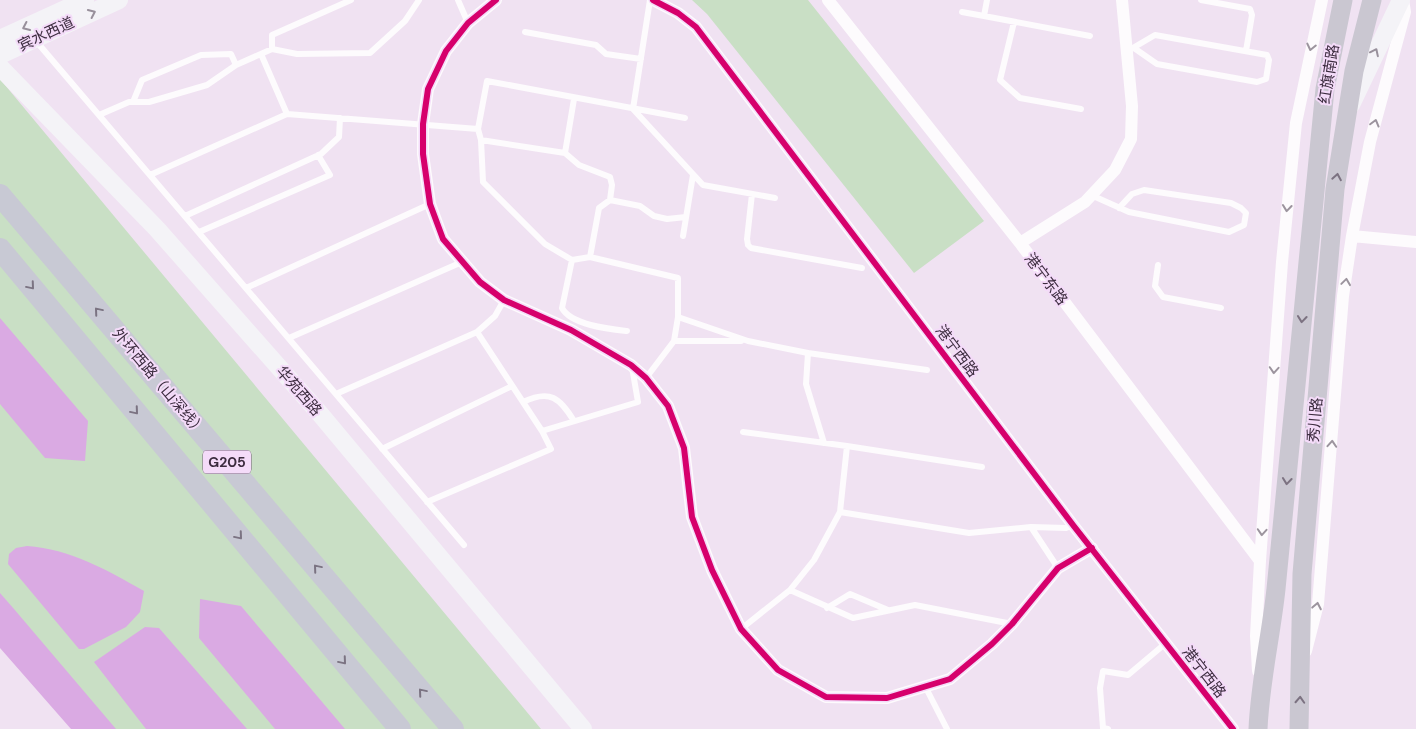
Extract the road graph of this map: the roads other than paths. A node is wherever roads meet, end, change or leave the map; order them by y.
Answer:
1 (85, 0) edge
2 (119, 0) edge
3 (351, 0) edge
4 (419, 0) edge
5 (458, 0) edge
6 (496, 0) edge
7 (651, 0) edge
8 (828, 0) edge
9 (987, 0) edge
10 (1122, 0) edge
11 (1201, 0) edge
12 (1322, 0) edge
13 (1343, 0) edge
14 (1372, 0) edge
15 (1402, 0) edge
16 (962, 12) dead end
17 (984, 16) junction
18 (468, 22) junction
19 (1014, 22) junction
20 (524, 32) dead end
21 (1090, 36) dead end
22 (0, 39) edge
23 (34, 39) junction
24 (272, 50) junction
25 (1130, 50) junction
26 (1246, 52) junction
27 (262, 54) junction
28 (0, 55) edge
29 (641, 59) junction
30 (236, 64) junction
31 (0, 67) edge
32 (574, 99) junction
33 (133, 102) junction
34 (633, 109) junction
35 (1081, 109) dead end
36 (1348, 112) junction
37 (287, 114) junction
38 (99, 115) junction
39 (340, 118) junction
40 (685, 118) dead end
41 (423, 124) junction
42 (478, 129) junction
43 (481, 140) junction
44 (1319, 149) joint
45 (565, 153) junction
46 (318, 156) junction
47 (150, 175) junction
48 (693, 175) junction
49 (752, 194) junction
50 (0, 195) edge
51 (1092, 195) junction
52 (775, 198) dead end
53 (610, 200) junction
54 (430, 204) junction
55 (1119, 208) junction
56 (185, 216) junction
57 (686, 217) junction
58 (198, 232) junction
59 (683, 236) dead end
60 (1352, 236) junction
61 (1416, 242) edge
62 (1020, 243) junction
63 (0, 249) edge
64 (590, 257) junction
65 (572, 260) junction
66 (462, 262) junction
67 (1158, 264) dead end
68 (862, 268) dead end
69 (246, 288) junction
70 (504, 300) junction
71 (1221, 308) dead end
72 (678, 317) junction
73 (477, 332) junction
74 (627, 332) dead end
75 (289, 338) junction
76 (748, 341) junction
77 (674, 342) junction
78 (808, 353) junction
79 (632, 365) junction
80 (927, 370) dead end
81 (646, 378) junction
82 (512, 386) junction
83 (336, 394) junction
84 (523, 402) junction
85 (574, 422) junction
86 (542, 431) junction
87 (743, 432) dead end
88 (824, 443) junction
89 (847, 446) junction
90 (382, 449) junction
91 (982, 466) dead end
92 (427, 502) junction
93 (840, 512) junction
94 (1074, 525) junction
95 (1031, 527) junction
96 (464, 545) dead end
97 (1092, 548) junction
98 (1260, 561) junction
99 (1058, 568) junction
100 (790, 590) junction
101 (827, 608) junction
102 (889, 610) junction
103 (1012, 624) junction
104 (741, 629) junction
105 (1166, 643) junction
106 (1302, 670) junction
107 (926, 688) junction
108 (1260, 688) junction
109 (400, 729) edge
110 (453, 729) edge
111 (583, 729) edge
112 (947, 729) edge
113 (1108, 729) edge
114 (1233, 729) edge
115 (1258, 729) edge
116 (1299, 729) edge

1 -> 22 street, 宾水西道
23 -> 2 street, 宾水西道
3 - 24 lane
4 - 24 lane
5 - 18 lane
6 - 18 street
7 - 29 lane
7 - 94 street, 港宁西路
8 - 62 street, 港宁东路
9 - 17 lane
10 - 25 street
11 - 26 lane
12 -> 98 street
13 - 44 main road, 红旗南路
14 - 36 main road, 红旗南路
36 -> 15 street
60 -> 15 street
16 - 17 lane
17 - 19 lane
18 - 41 street
19 - 21 lane
19 - 35 lane
20 - 29 lane
23 - 28 street, 宾水西道
23 - 38 lane
24 - 27 lane
25 - 26 lane
25 - 26 lane
25 - 51 street
27 - 30 lane
27 - 37 lane
29 - 34 lane
30 - 33 lane
30 - 33 lane
31 - 111 street, 华苑西路
32 - 34 lane
32 - 42 lane
32 - 45 lane
33 - 38 lane
34 - 40 lane
34 - 48 lane
106 -> 36 main road, 秀川路
37 - 39 lane
37 - 47 lane
38 - 47 lane
39 - 41 lane
39 - 46 lane
41 - 42 lane
41 - 54 street
42 - 43 lane
43 - 45 lane
43 - 65 lane
44 -> 108 main road, 秀川路
45 - 53 lane
46 - 56 lane
46 - 58 lane
47 - 56 lane
48 - 49 lane
48 - 57 lane
49 - 52 lane
49 - 68 lane
110 -> 50 highway, 外环西路（山深线） / G205
51 - 55 lane
51 - 62 street
53 - 57 lane
53 - 64 lane
54 - 66 street
54 - 69 lane
55 - 55 lane
56 - 58 lane
57 - 59 lane
58 - 69 lane
60 - 61 street
106 -> 60 street
62 - 98 street, 港宁东路
63 -> 109 highway, G205
64 - 65 lane
64 - 72 lane
65 - 74 lane
66 - 70 street
66 - 75 lane
67 - 71 lane
69 - 75 lane
70 - 73 lane
70 - 79 street
72 - 76 lane
72 - 77 lane
73 - 82 lane
73 - 83 lane
75 - 83 lane
76 - 77 lane
76 - 78 lane
77 - 81 lane
78 - 80 lane
78 - 88 lane
79 - 81 street
79 - 85 lane
81 - 104 street
82 - 84 lane
82 - 90 lane
83 - 90 lane
84 - 85 lane
84 - 86 lane
85 - 86 lane
86 - 92 lane
87 - 88 lane
88 - 89 lane
89 - 91 lane
89 - 93 lane
90 - 92 lane
92 - 96 lane
93 - 95 lane
93 - 100 lane
94 - 95 lane
94 - 97 street, 港宁西路
95 - 99 lane
97 - 99 street
97 - 105 street, 港宁西路
98 - 108 street
99 - 103 street
100 - 101 lane
100 - 104 lane
101 - 102 lane
101 - 102 lane
102 - 103 lane
103 - 107 street
104 - 107 street
105 - 113 lane
105 - 114 street, 港宁西路
116 -> 106 main road, 秀川路
107 - 112 lane
108 - 115 main road, 秀川路

